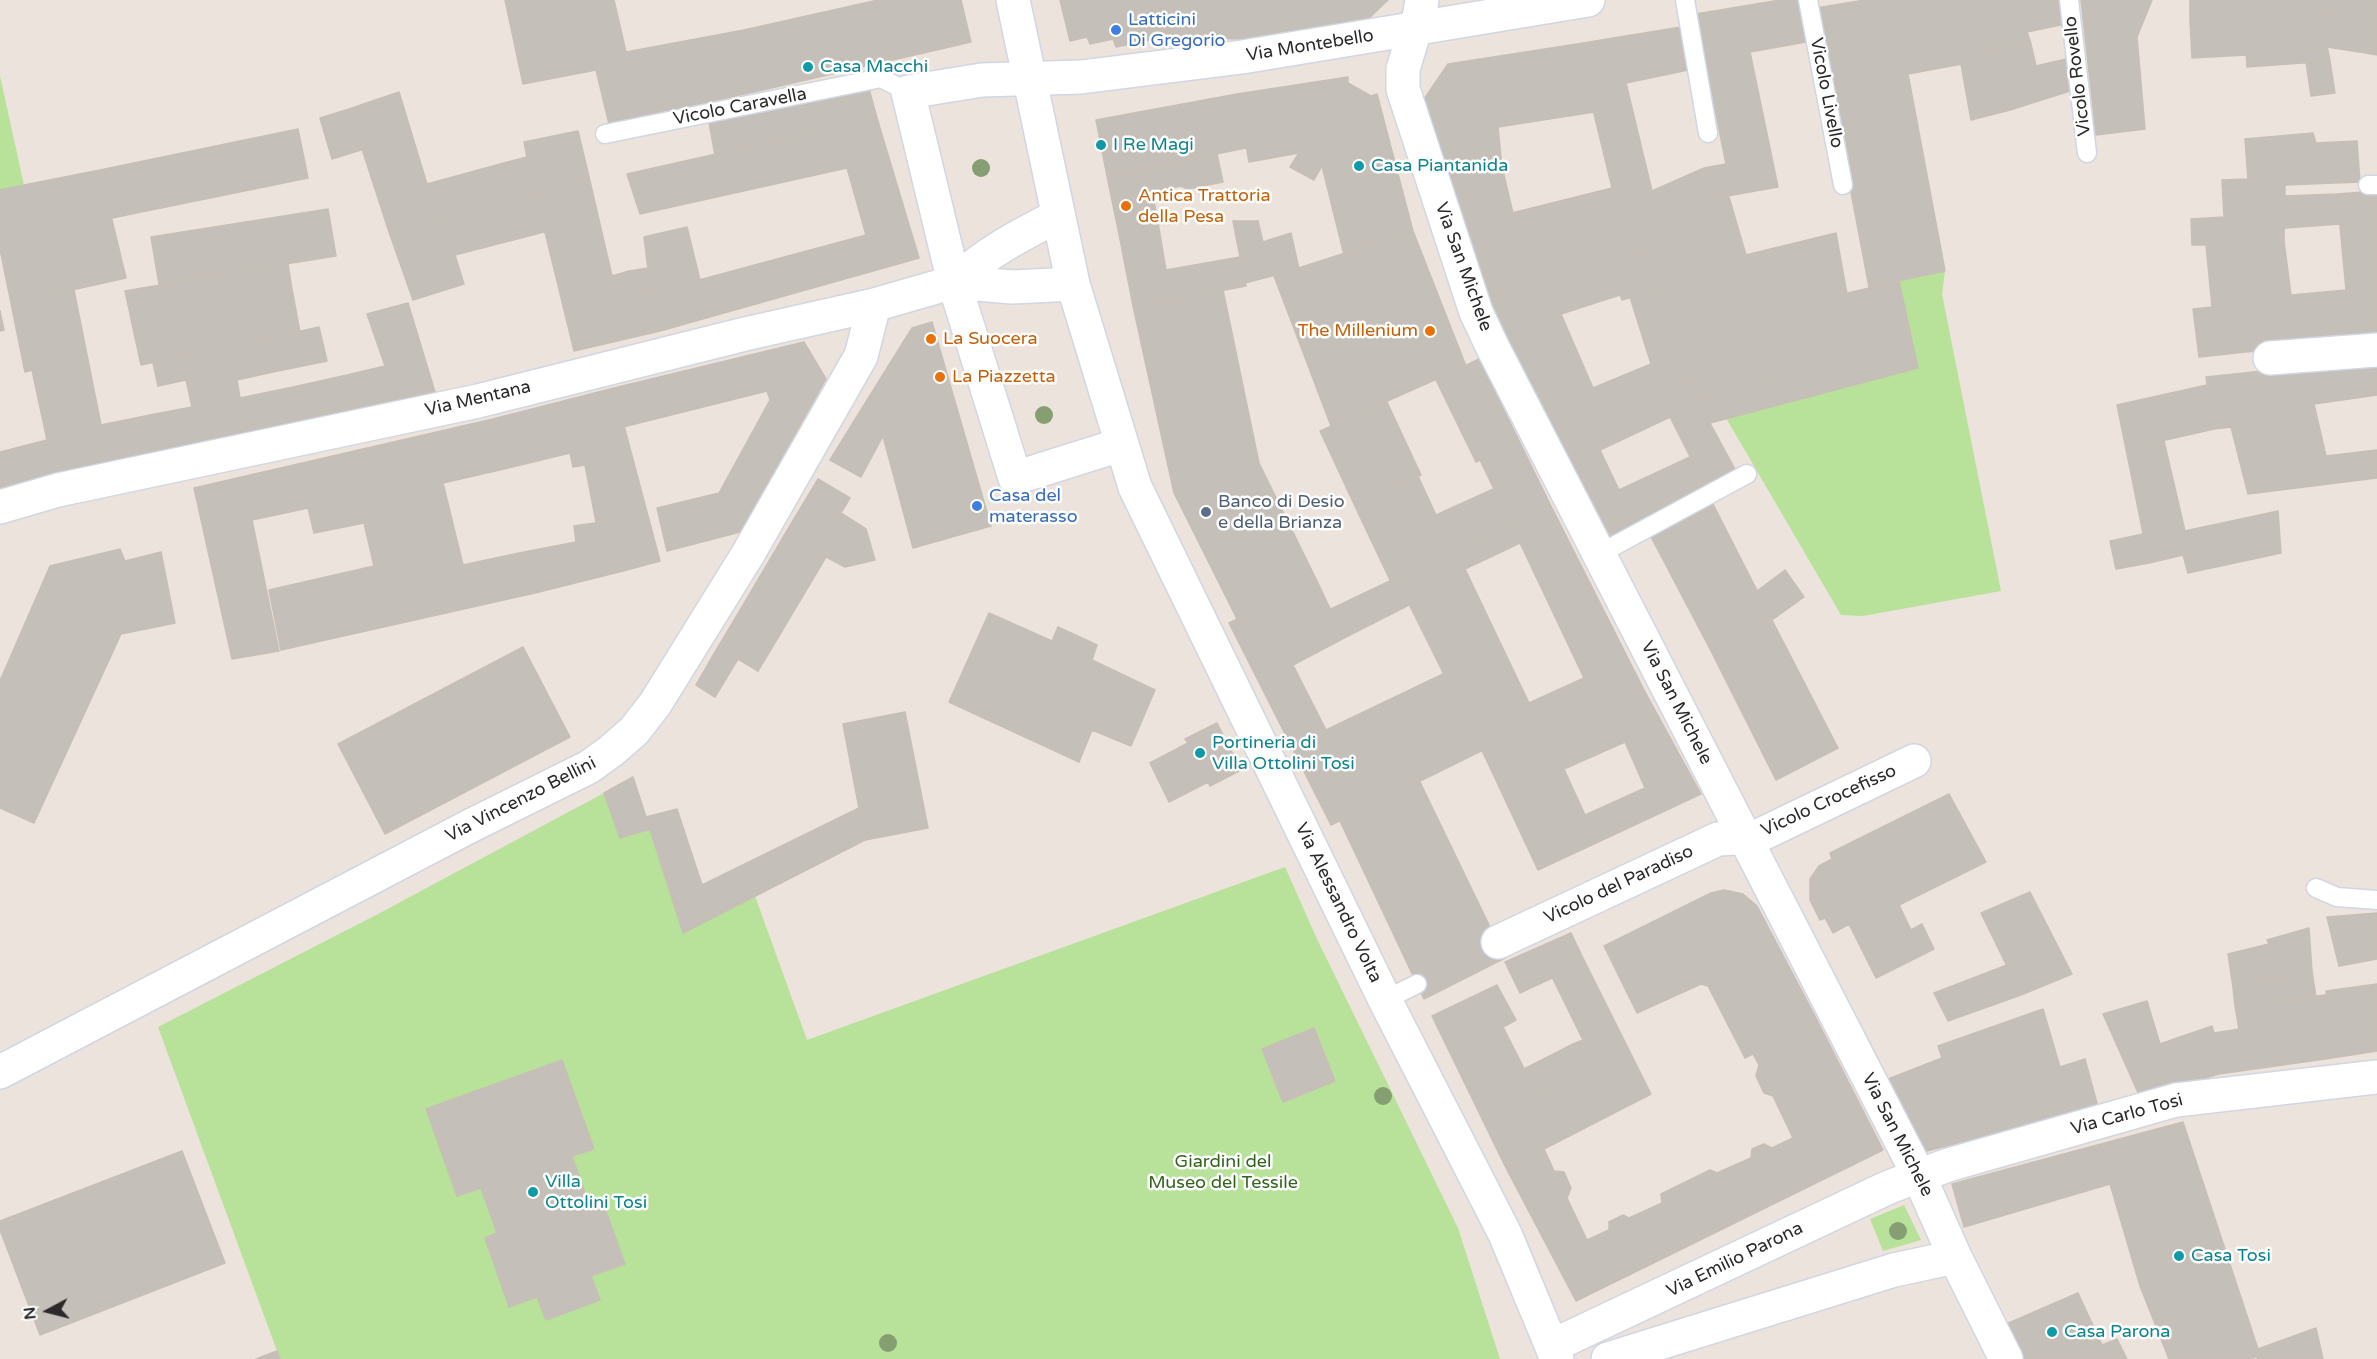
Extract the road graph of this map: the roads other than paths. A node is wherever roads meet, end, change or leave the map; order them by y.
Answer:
1 (1013, 0) edge
2 (1588, 0) edge
3 (1684, 0) edge
4 (1808, 0) edge
5 (2069, 0) edge
6 (1418, 15) edge
7 (1031, 79) junction
8 (908, 92) junction
9 (1708, 133) dead end
10 (605, 134) dead end
11 (2087, 153) dead end
12 (1843, 185) dead end
13 (1058, 216) junction
14 (954, 282) junction
15 (1073, 284) junction
16 (874, 305) junction
17 (2377, 350) edge
18 (2270, 358) dead end
19 (1120, 446) junction
20 (1747, 474) dead end
21 (0, 507) edge
22 (1599, 554) junction
23 (1914, 761) dead end
24 (1743, 836) junction
25 (2316, 888) dead end
26 (2377, 900) edge
27 (1498, 942) dead end
28 (1417, 984) dead end
29 (1385, 1000) junction
30 (0, 1072) edge
31 (2377, 1077) edge
32 (1919, 1176) junction
33 (1955, 1257) junction
34 (1555, 1353) edge
35 (1608, 1359) edge
36 (2006, 1359) edge

1 - 7 street, Via Alessandro Volta
2 - 6 street, Via Montebello
3 - 9 lane
4 - 12 lane, Vicolo Livello
5 - 11 lane, Vicolo Rovello
6 - 7 street, Via Montebello
6 - 22 street, Via San Michele
7 - 8 street, Via Montebello
7 - 13 street, Via Alessandro Volta
8 - 10 lane, Vicolo Caravella
8 - 14 street
13 - 14 street
13 - 15 street, Via Alessandro Volta
14 - 15 street
14 - 16 street, Via Mentana
14 - 19 street
15 - 19 street, Via Alessandro Volta
16 - 21 street, Via Mentana
16 - 30 street, Via Vincenzo Bellini
17 - 18 street
19 - 29 street, Via Alessandro Volta
20 - 22 lane
22 - 24 street, Via San Michele
23 - 24 street, Vicolo Crocefisso
24 - 27 street, Vicolo del Paradiso
24 - 32 street, Via San Michele
25 - 26 lane
28 - 29 lane
29 - 34 street, Via Alessandro Volta
31 - 32 street, Via Carlo Tosi
32 - 33 street, Via San Michele
32 - 34 street, Via Emilio Parona
33 - 35 street
33 - 36 street, Via San Michele

